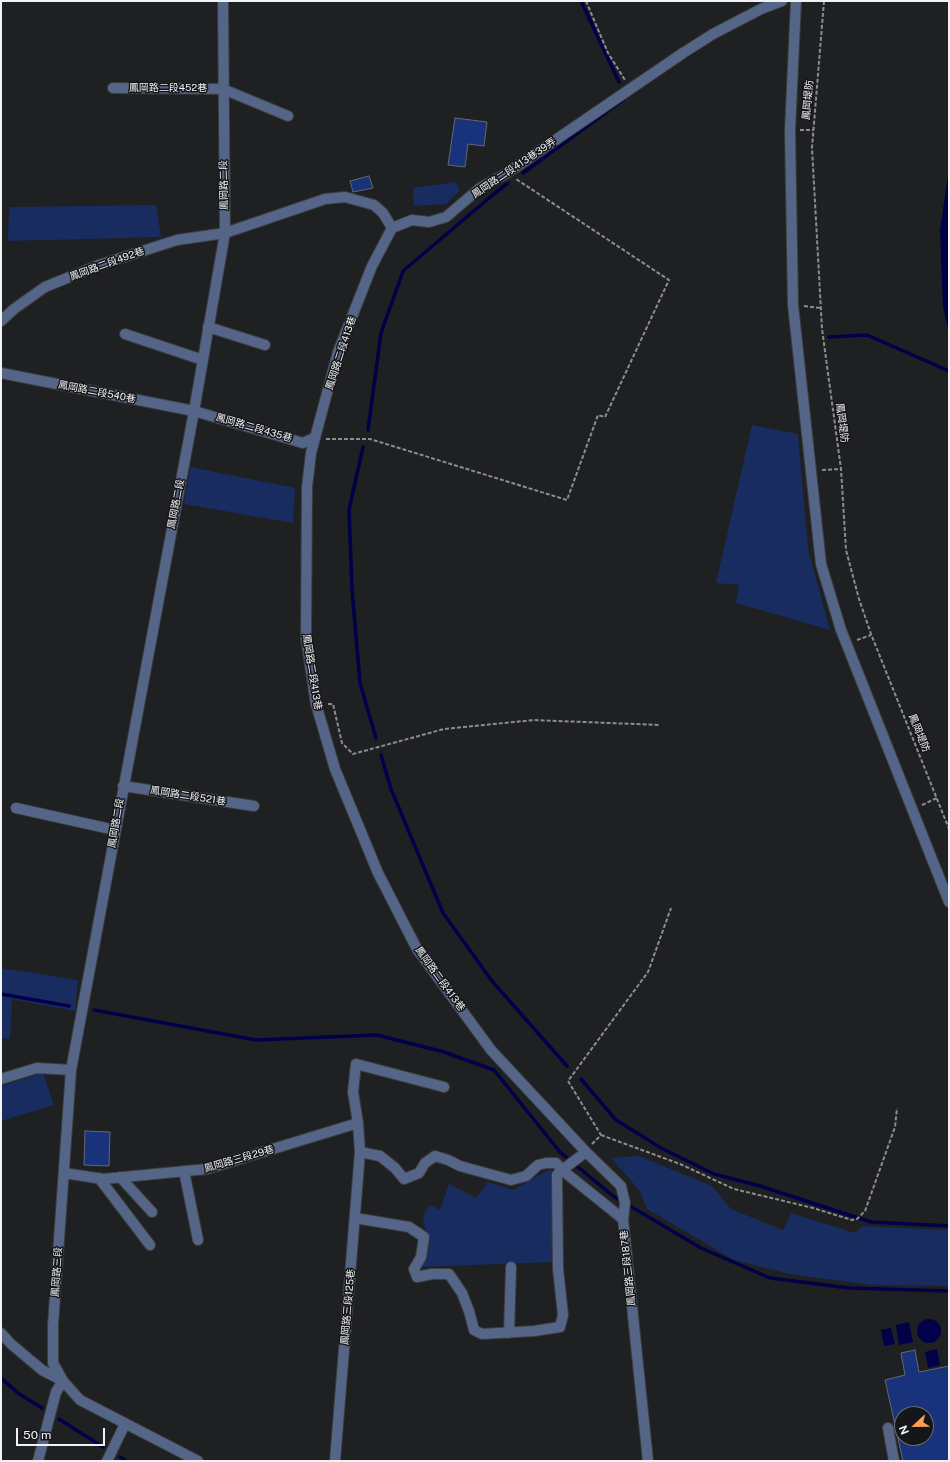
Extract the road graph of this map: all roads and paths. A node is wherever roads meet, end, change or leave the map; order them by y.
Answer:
1 (223, 1) edge
2 (586, 1) edge
3 (782, 1) edge
4 (796, 1) edge
5 (824, 1) edge
6 (113, 88) dead end
7 (630, 88) junction
8 (223, 89) junction
9 (288, 116) dead end
10 (507, 173) junction
11 (392, 228) junction
12 (225, 233) junction
13 (793, 305) junction
14 (821, 308) junction
15 (1, 321) edge
16 (208, 327) junction
17 (125, 334) dead end
18 (265, 345) dead end
19 (203, 360) junction
20 (1, 373) edge
21 (194, 411) junction
22 (314, 438) junction
23 (841, 469) junction
24 (811, 471) junction
25 (872, 634) junction
26 (846, 645) junction
27 (316, 704) junction
28 (659, 725) dead end
29 (123, 786) junction
30 (937, 798) junction
31 (254, 806) dead end
32 (16, 808) dead end
33 (912, 809) junction
34 (949, 828) edge
35 (115, 830) junction
36 (949, 902) edge
37 (671, 908) dead end
38 (84, 1004) joint
39 (72, 1070) junction
40 (1, 1079) edge
41 (444, 1087) dead end
42 (898, 1108) dead end
43 (358, 1123) junction
44 (601, 1135) junction
45 (360, 1152) junction
46 (586, 1152) junction
47 (562, 1170) junction
48 (184, 1171) junction
49 (64, 1173) junction
50 (120, 1177) junction
51 (99, 1178) junction
52 (152, 1212) dead end
53 (355, 1218) junction
54 (623, 1219) junction
55 (198, 1240) dead end
56 (150, 1245) dead end
57 (511, 1267) dead end
58 (509, 1332) junction
59 (1, 1333) edge
60 (63, 1381) junction
61 (126, 1424) junction
62 (888, 1428) dead end
63 (38, 1461) edge
64 (107, 1461) edge
65 (198, 1461) edge
66 (335, 1461) edge
67 (648, 1461) edge
68 (894, 1461) edge

1 - 8 street, 鳳岡路二段
2 - 7 path
3 - 7 street, 鳳岡路二段413巷39弄
4 - 13 street
5 - 14 path, 鳳岡堤防
6 - 8 street, 鳳岡路二段452巷
7 - 10 street, 鳳岡路二段413巷39弄
8 - 9 street
8 - 12 street, 鳳岡路二段
10 - 11 street, 鳳岡路二段413巷39弄
10 - 22 path
11 - 12 street
11 - 22 street, 鳳岡路二段413巷
12 - 15 street, 鳳岡路二段492巷
12 - 16 street, 鳳岡路二段
13 - 14 path
13 - 24 street
14 - 23 path, 鳳岡堤防
16 - 18 street
16 - 19 street, 鳳岡路二段
17 - 19 street
19 - 21 street, 鳳岡路二段
20 - 21 street, 鳳岡路二段540巷
21 - 22 street, 鳳岡路二段435巷
21 - 29 street, 鳳岡路二段
22 - 27 street, 鳳岡路二段413巷
23 - 24 path
23 - 25 path, 鳳岡堤防
24 - 26 street
25 - 26 path
25 - 30 path, 鳳岡堤防
26 - 33 street
27 - 28 path
27 - 46 street, 鳳岡路二段413巷
29 - 31 street, 鳳岡路二段521巷
29 - 35 street, 鳳岡路二段
30 - 33 path
30 - 34 path, 鳳岡堤防
32 - 35 street
33 - 36 street
35 - 38 street, 鳳岡路二段
37 - 44 path
38 - 39 street, 鳳岡路三段
39 - 40 street
39 - 49 street, 鳳岡路三段
41 - 43 street
42 - 44 path
43 - 45 street
43 - 48 street, 鳳岡路三段29巷
44 - 46 path
45 - 47 street, 鳳岡路三段187巷
45 - 53 street, 鳳岡路三段125巷
46 - 47 street
46 - 54 street, 鳳岡路二段413巷
47 - 54 street, 鳳岡路三段187巷
47 - 58 street
48 - 50 street, 鳳岡路三段29巷
48 - 55 street
49 - 51 street, 鳳岡路三段29巷
49 - 60 street, 鳳岡路三段
50 - 51 street, 鳳岡路三段29巷
50 - 52 street
51 - 56 street
53 - 58 street
53 - 66 street, 鳳岡路三段125巷
54 - 67 street, 鳳岡路三段187巷
57 - 58 street
59 - 60 street
60 - 61 street, 鳳岡路三段
60 - 63 street
61 - 64 street
61 - 65 street, 鳳岡路三段
62 - 68 street

